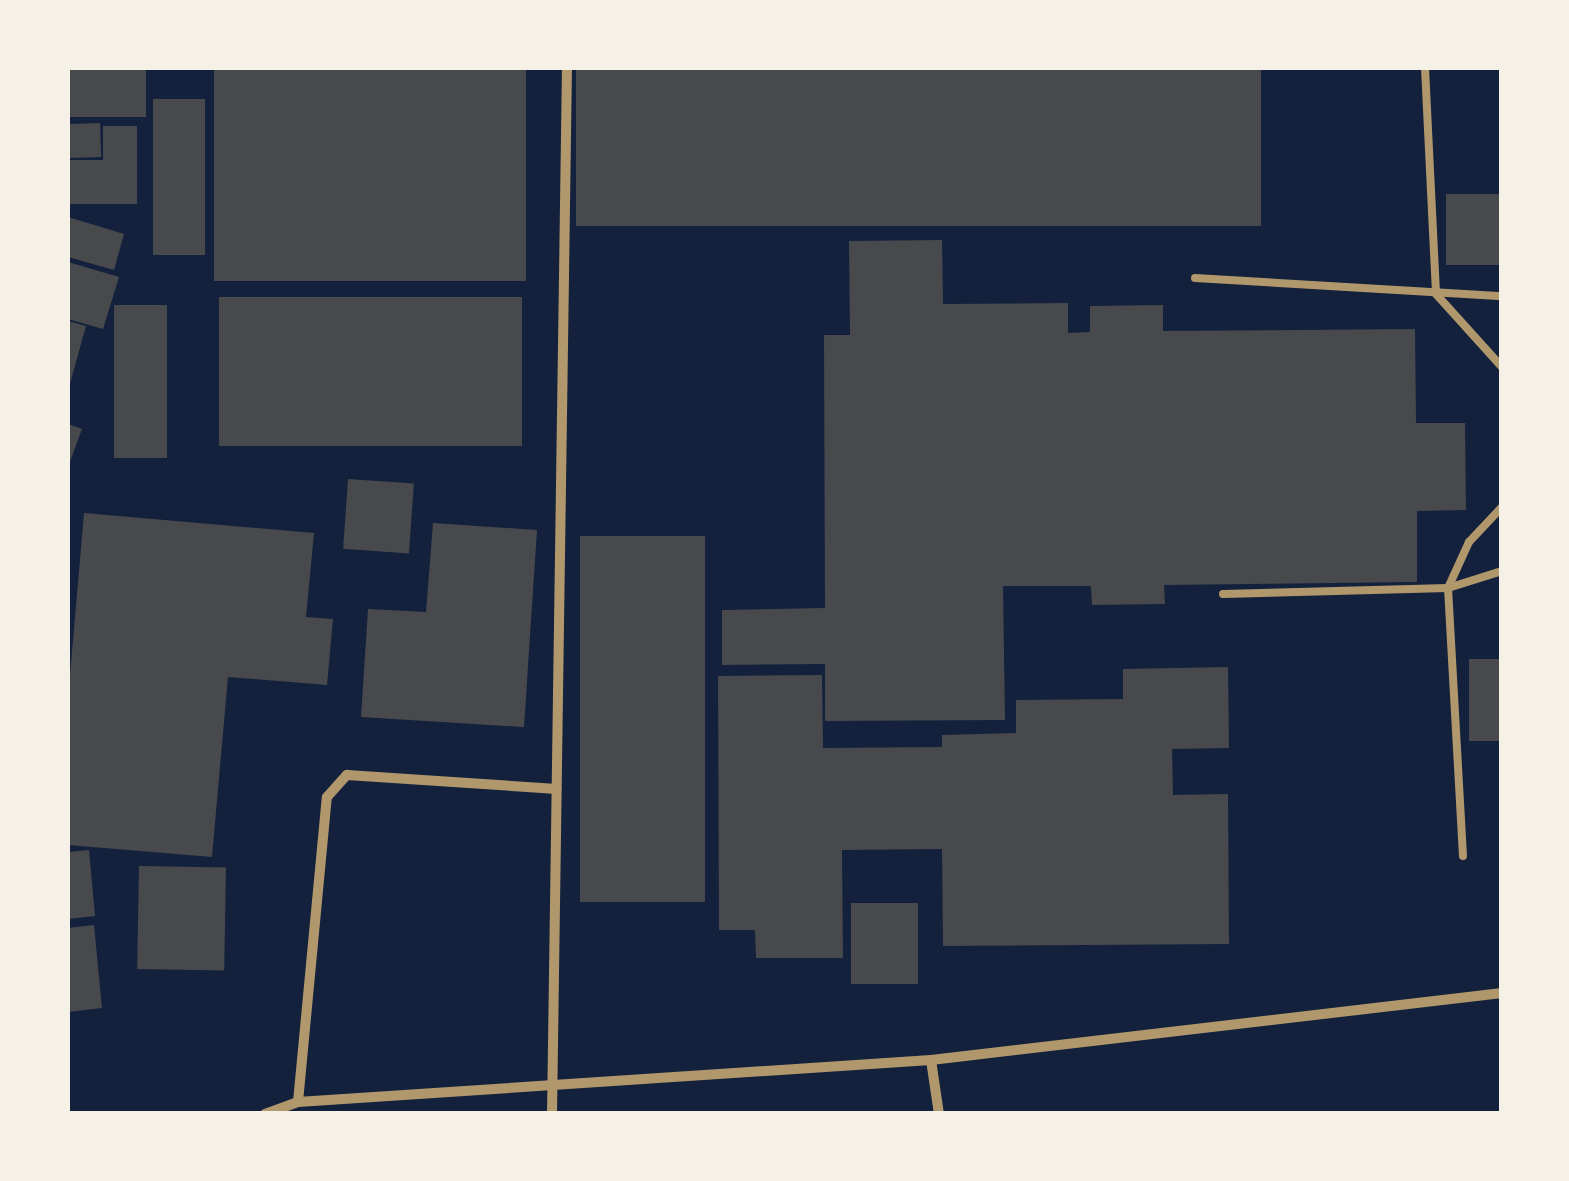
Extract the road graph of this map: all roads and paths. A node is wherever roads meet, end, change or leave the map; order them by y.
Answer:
1 (567, 68) edge
2 (1425, 68) edge
3 (1195, 278) dead end
4 (1436, 294) junction
5 (1502, 296) edge
6 (1502, 367) edge
7 (1502, 507) edge
8 (1502, 571) edge
9 (1448, 588) junction
10 (1223, 594) dead end
11 (556, 789) junction
12 (1463, 856) dead end
13 (1502, 993) edge
14 (931, 1060) junction
15 (552, 1084) junction
16 (298, 1102) junction
17 (264, 1114) edge
18 (552, 1114) edge
19 (939, 1114) edge

1 - 11 street
2 - 4 lane
3 - 4 lane
4 - 5 lane
4 - 6 lane
7 - 9 lane
8 - 9 lane
9 - 10 lane
9 - 12 lane
11 - 15 street
11 - 16 street
13 - 14 street
14 - 15 street
14 - 19 street
15 - 16 street
15 - 18 street
16 - 17 street

